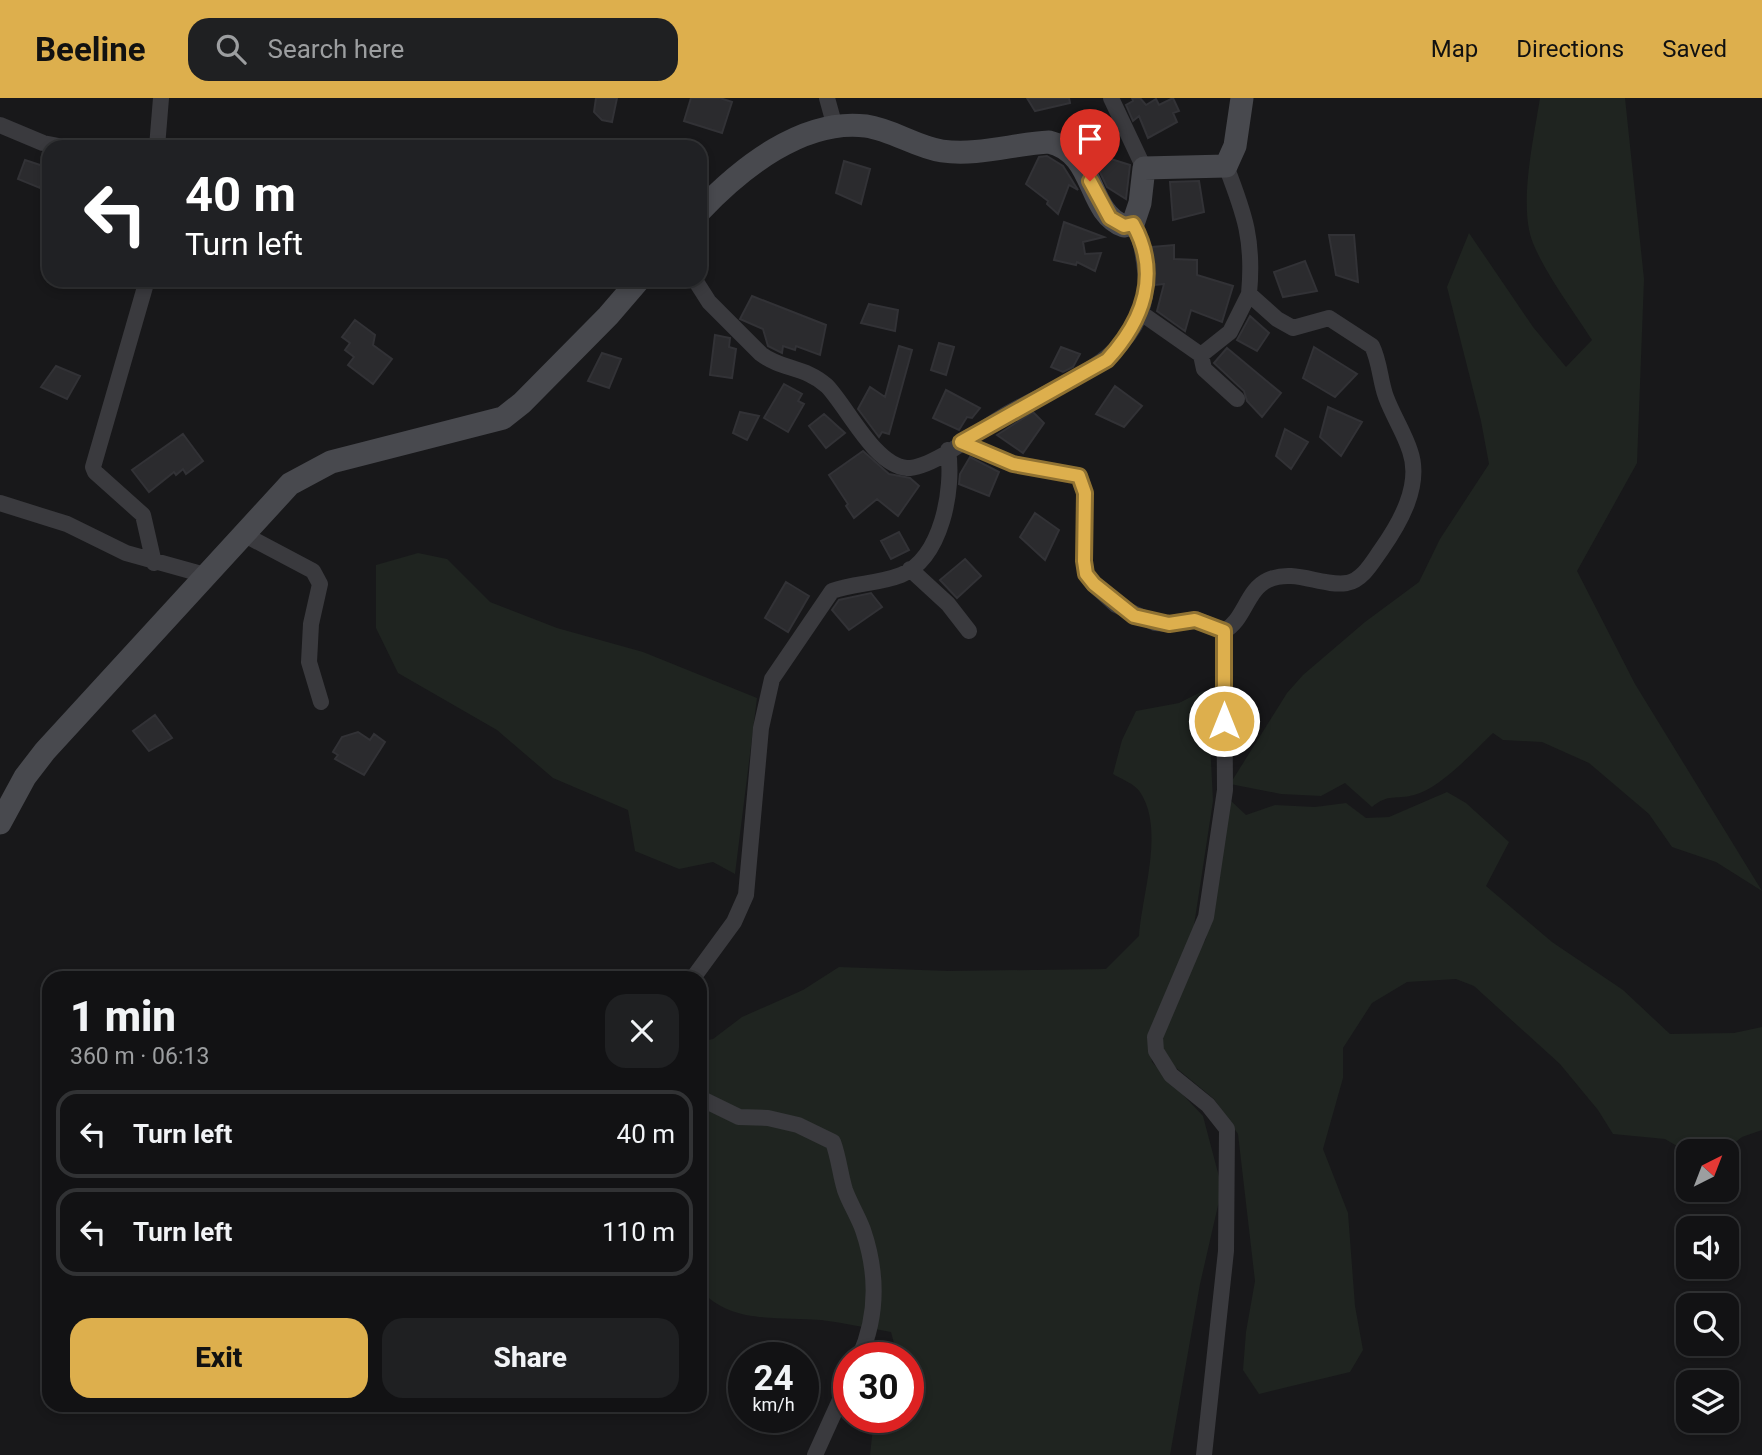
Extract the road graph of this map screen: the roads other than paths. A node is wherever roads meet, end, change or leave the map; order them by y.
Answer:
1 (161, 98) edge
2 (1111, 98) edge
3 (1242, 98) edge
4 (831, 109) edge
5 (0, 125) edge
6 (158, 140) edge
7 (42, 143) edge
8 (1226, 166) junction
9 (1144, 168) junction
10 (707, 204) edge
11 (1133, 224) junction
12 (145, 287) edge
13 (633, 287) edge
14 (699, 287) edge
15 (1249, 294) junction
16 (1141, 313) junction
17 (1201, 355) junction
18 (1237, 398) dead end
19 (955, 446) junction
20 (0, 503) edge
21 (243, 534) junction
22 (155, 563) junction
23 (910, 569) junction
24 (205, 575) junction
25 (969, 631) dead end
26 (1224, 631) junction
27 (321, 702) dead end
28 (0, 823) edge
29 (698, 971) edge
30 (707, 1101) edge
31 (865, 1342) edge
32 (833, 1415) edge
33 (815, 1455) edge
34 (1204, 1455) edge

1 - 6 street
2 - 9 street
3 - 8 street
4 - 10 street
4 - 11 street
5 - 7 street
8 - 9 street
8 - 15 street
9 - 11 street
11 - 16 street
12 - 22 street
13 - 21 street
14 - 19 street
15 - 17 street
15 - 26 street
16 - 17 street
16 - 19 street
17 - 18 street
19 - 23 street
19 - 26 street
20 - 22 street
21 - 24 street
21 - 27 street
22 - 24 street
23 - 25 street
23 - 29 street
24 - 28 street
26 - 34 street
30 - 31 street
32 - 33 street

